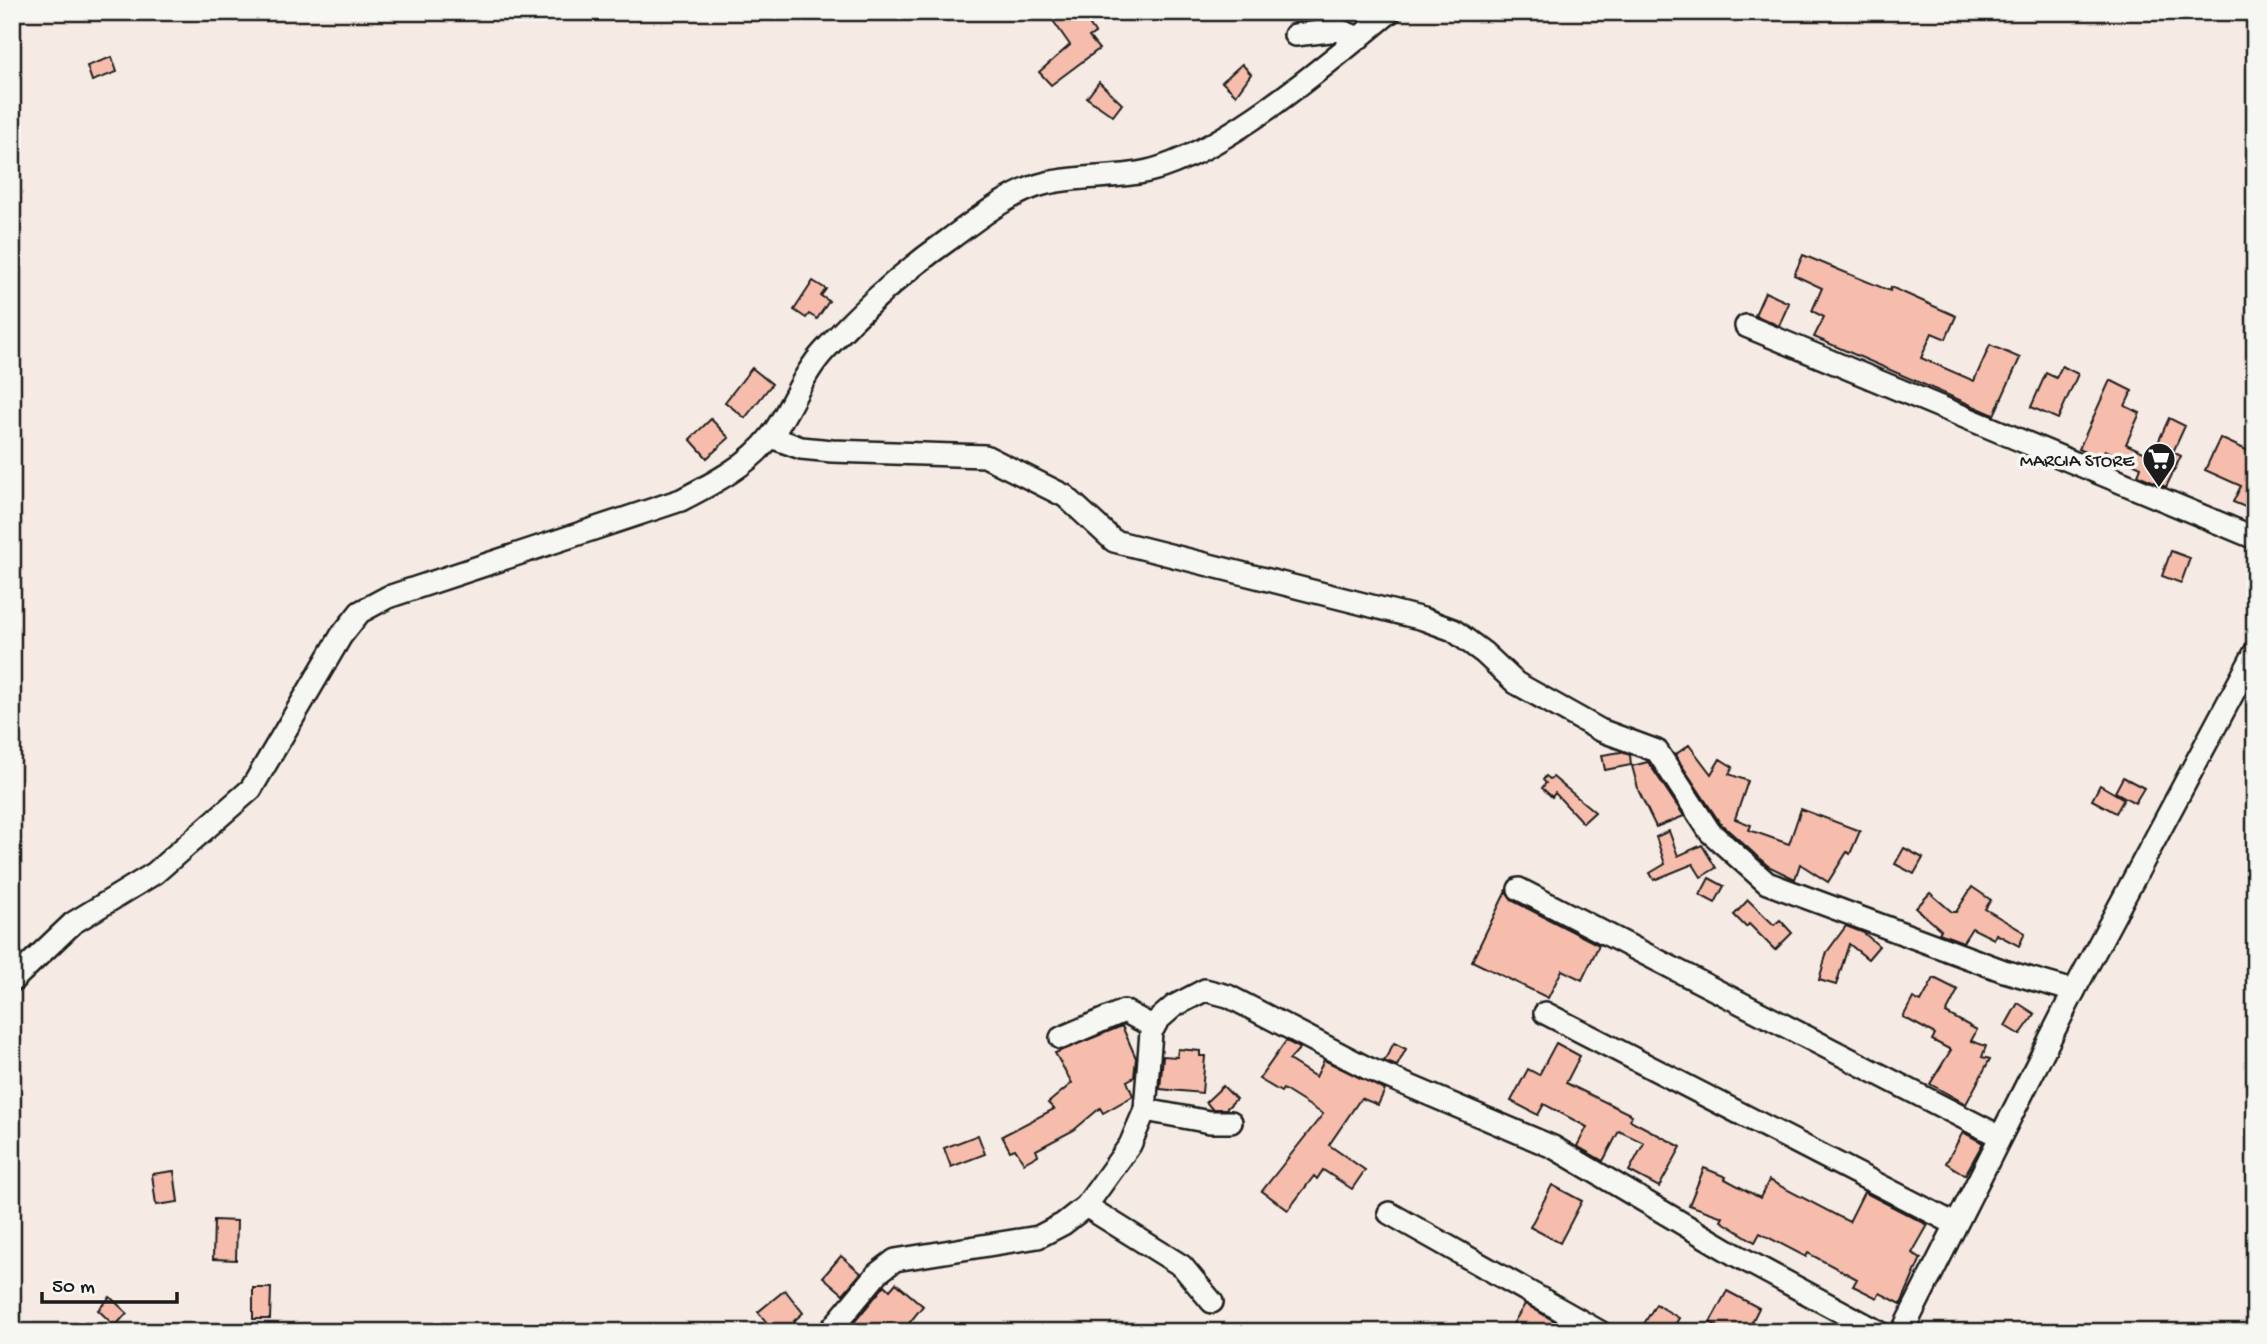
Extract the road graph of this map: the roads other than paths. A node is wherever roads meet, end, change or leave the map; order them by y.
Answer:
1 (1390, 12) edge
2 (1295, 35) dead end
3 (1359, 37) junction
4 (1746, 326) dead end
5 (771, 437) junction
6 (2255, 538) edge
7 (2255, 652) edge
8 (1519, 889) dead end
9 (12, 981) edge
10 (2074, 991) junction
11 (1545, 1013) dead end
12 (1154, 1027) junction
13 (1061, 1038) dead end
14 (1145, 1110) junction
15 (1231, 1122) dead end
16 (1999, 1136) junction
17 (1086, 1206) junction
18 (1389, 1213) dead end
19 (1955, 1224) junction
20 (1212, 1302) dead end
21 (829, 1332) edge
22 (1600, 1332) edge
23 (1879, 1332) edge
24 (1902, 1332) edge

1 - 3 street
2 - 3 street
3 - 5 street
4 - 6 street
5 - 9 street
5 - 10 street
7 - 10 street
8 - 16 street
10 - 16 street
11 - 19 street
12 - 13 street
12 - 14 street
12 - 23 street
14 - 15 street
14 - 17 street
16 - 19 street
17 - 20 street
17 - 21 street
18 - 22 street
19 - 24 street

